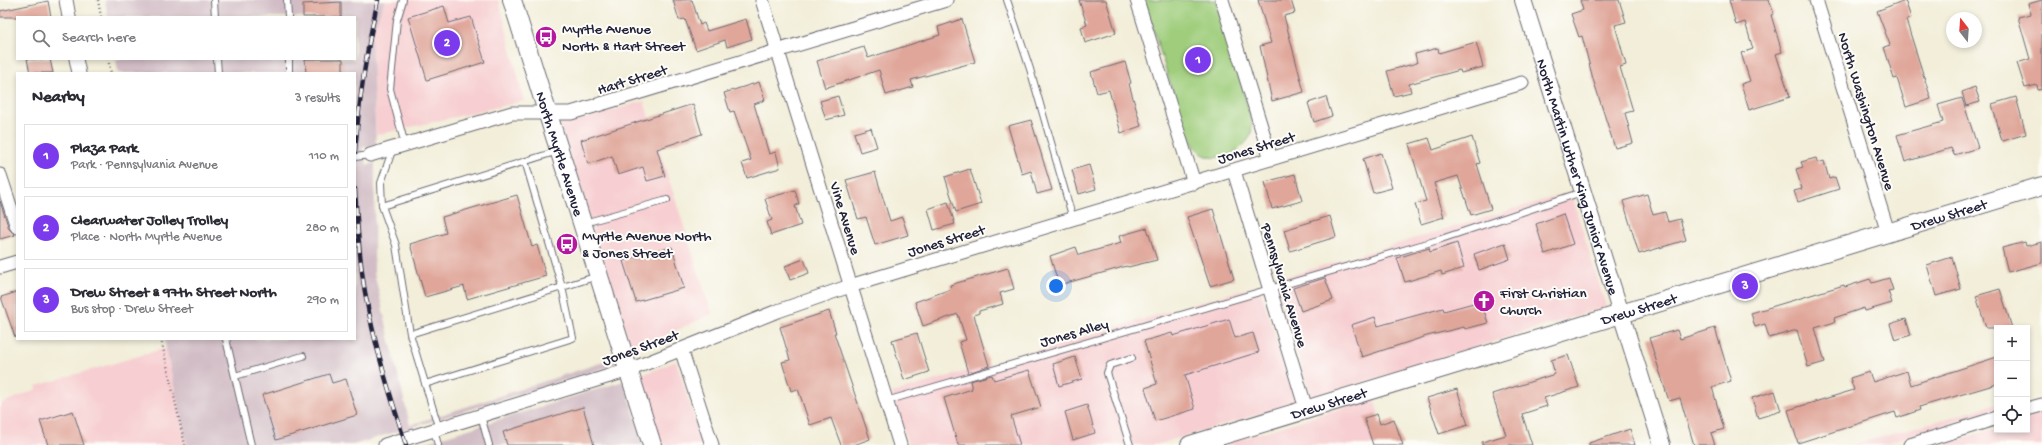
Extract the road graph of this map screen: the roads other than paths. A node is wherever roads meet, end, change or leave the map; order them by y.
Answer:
1 (66, 0) edge
2 (214, 0) edge
3 (287, 0) edge
4 (402, 0) edge
5 (512, 0) edge
6 (762, 0) edge
7 (946, 0) edge
8 (1007, 0) edge
9 (1137, 0) edge
10 (1222, 0) edge
11 (1523, 0) edge
12 (1816, 0) edge
13 (69, 16) edge
14 (215, 16) edge
15 (288, 16) edge
16 (778, 52) junction
17 (76, 60) edge
18 (217, 60) edge
19 (289, 60) edge
20 (79, 72) edge
21 (218, 72) edge
22 (289, 72) edge
23 (1522, 83) dead end
24 (548, 113) junction
25 (399, 147) junction
26 (559, 151) junction
27 (370, 155) joint
28 (356, 157) edge
29 (1272, 159) junction
30 (525, 162) junction
31 (1234, 171) junction
32 (0, 175) edge
33 (1194, 183) junction
34 (2042, 186) edge
35 (1583, 192) junction
36 (667, 200) dead end
37 (382, 206) junction
38 (1073, 219) junction
39 (16, 224) edge
40 (582, 224) junction
41 (1888, 232) junction
42 (16, 262) edge
43 (0, 267) edge
44 (599, 275) junction
45 (850, 286) junction
46 (562, 287) junction
47 (1269, 289) junction
48 (1621, 313) junction
49 (410, 334) junction
50 (226, 340) edge
51 (681, 349) junction
52 (303, 356) dead end
53 (1132, 358) dead end
54 (629, 370) junction
55 (235, 376) junction
56 (425, 384) junction
57 (886, 401) junction
58 (2042, 405) edge
59 (2030, 408) edge
60 (1306, 409) junction
61 (480, 416) junction
62 (1994, 419) edge
63 (436, 429) junction
64 (251, 445) edge
65 (385, 445) edge
66 (438, 445) edge
67 (489, 445) edge
68 (652, 445) edge
69 (712, 445) edge
70 (900, 445) edge
71 (1130, 445) edge
72 (1190, 445) edge
73 (1662, 445) edge
74 (1910, 445) edge

1 - 13 street
2 - 14 lane
3 - 15 lane
4 - 25 lane
5 - 24 main road, North Myrtle Avenue
6 - 16 street, Vine Avenue
7 - 16 street, Hart Street
8 - 38 lane
9 - 33 street
10 - 29 street
11 - 35 street, North Martin Luther King Junior Avenue
12 - 41 street, North Washington Avenue
16 - 24 street, Hart Street
16 - 45 street, Vine Avenue
17 - 20 street
18 - 21 lane
19 - 22 lane
23 - 29 street, Jones Street
24 - 25 street, Hart Street
24 - 26 main road, North Myrtle Avenue
25 - 27 street, Hart Street
25 - 37 lane
26 - 30 lane
26 - 40 main road, North Myrtle Avenue
27 - 28 lane
29 - 31 street, Jones Street
30 - 37 lane
30 - 46 lane
31 - 33 street, Jones Street
31 - 47 street, Pennsylvania Avenue
32 - 39 street
33 - 38 street, Jones Street
34 - 41 main road, Drew Street
35 - 47 lane, Jones Alley
35 - 48 street, North Martin Luther King Junior Avenue
36 - 40 lane
37 - 49 lane
38 - 45 street, Jones Street
40 - 44 main road, North Myrtle Avenue
41 - 48 main road, Drew Street
42 - 43 street
44 - 46 lane
44 - 54 main road, North Myrtle Avenue
45 - 51 street, Jones Street
45 - 57 street, Vine Avenue
46 - 49 lane
46 - 56 lane
47 - 57 lane, Jones Alley
47 - 60 street, Pennsylvania Avenue
48 - 60 main road, Drew Street
48 - 73 street, North Martin Luther King Junior Avenue
49 - 56 lane
50 - 55 lane
51 - 54 street, Jones Street
51 - 69 street
52 - 55 lane
53 - 71 lane
54 - 61 street, Jones Street
54 - 68 main road, North Myrtle Avenue
55 - 64 lane
56 - 63 lane
57 - 70 street, Vine Avenue
58 - 59 street
60 - 72 main road, Drew Street
61 - 63 street, Jones Street
61 - 67 lane
62 - 74 street
63 - 65 street, Jones Street
63 - 66 lane

